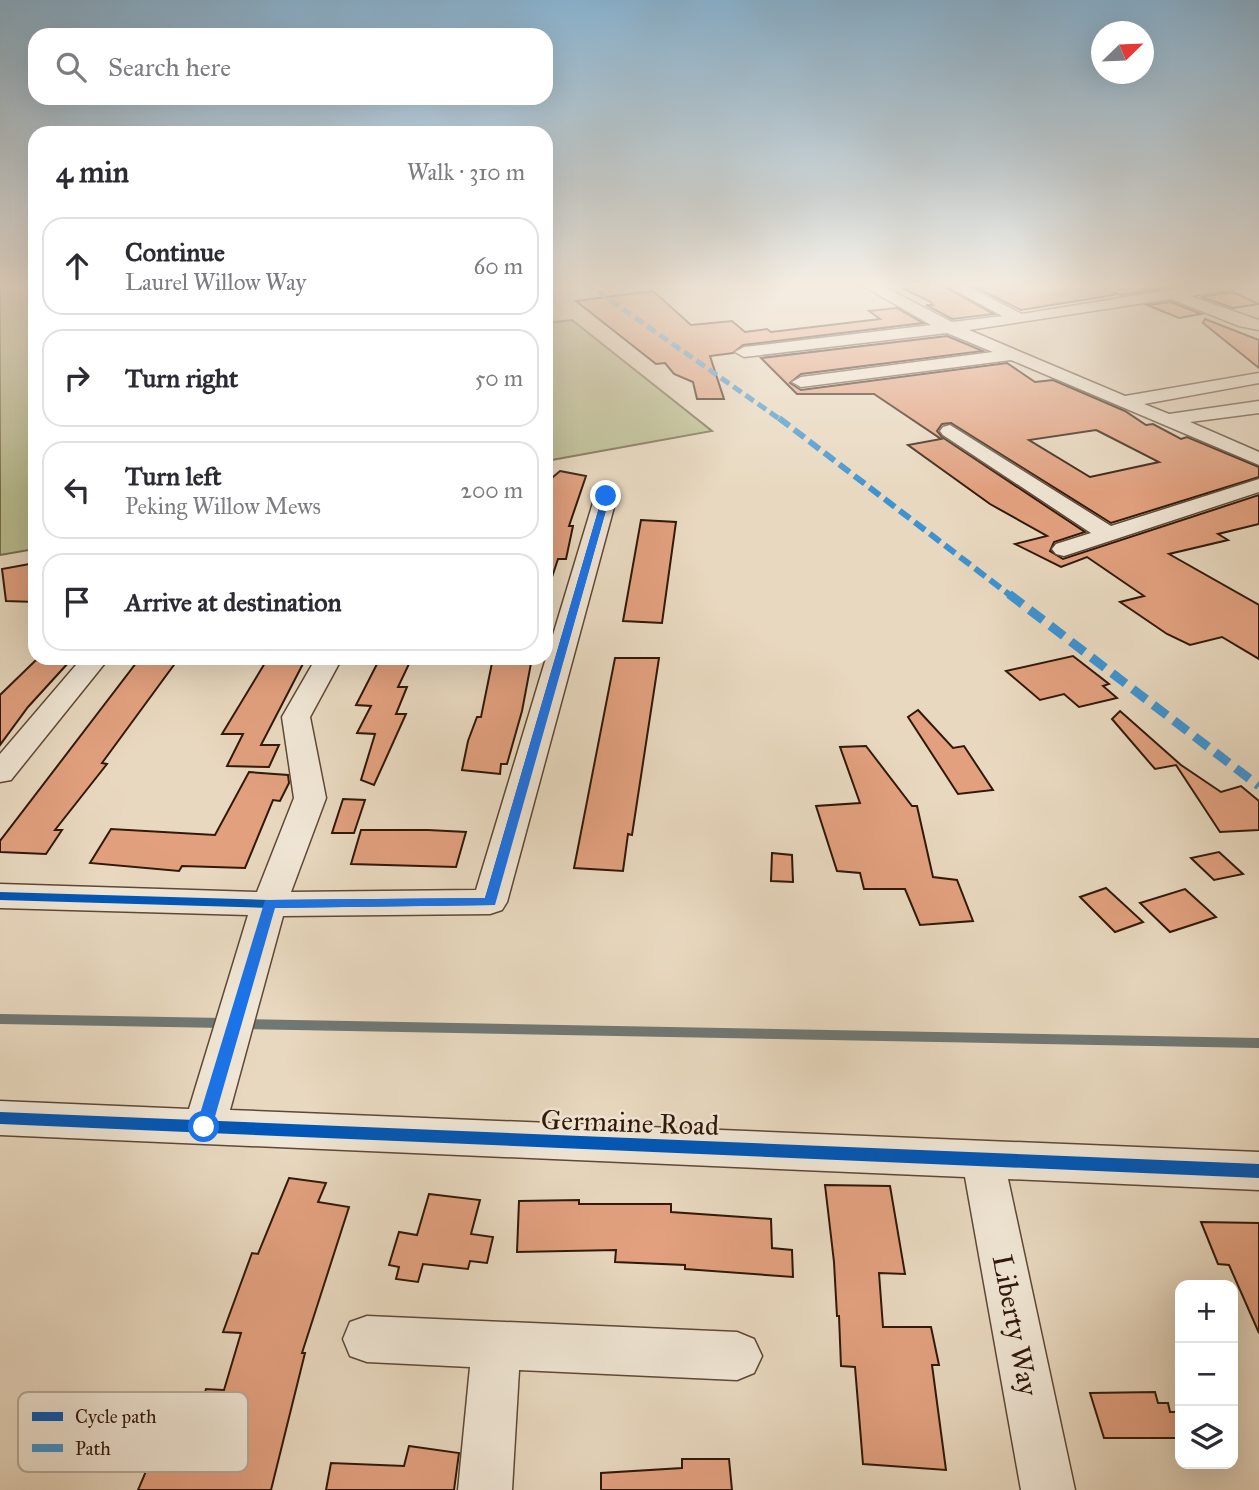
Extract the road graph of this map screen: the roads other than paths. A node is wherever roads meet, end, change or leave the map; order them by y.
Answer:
1 (1007, 353) edge
2 (1013, 355) junction
3 (1259, 378) edge
4 (801, 382) dead end
5 (1121, 401) junction
6 (1259, 407) edge
7 (1166, 420) junction
8 (950, 431) dead end
9 (1259, 459) edge
10 (1259, 485) edge
11 (606, 496) dead end
12 (1108, 534) junction
13 (1064, 549) dead end
14 (90, 665) edge
15 (325, 665) edge
16 (0, 773) edge
17 (0, 896) edge
18 (269, 904) junction
19 (0, 1118) edge
20 (204, 1127) junction
21 (984, 1160) junction
22 (1259, 1171) edge
23 (367, 1339) dead end
24 (496, 1345) junction
25 (737, 1356) dead end
26 (485, 1490) edge
27 (1048, 1490) edge

1 - 2 street
2 - 4 street
2 - 5 street
3 - 5 street
5 - 7 street
6 - 7 street
7 - 9 street
8 - 12 street
10 - 12 street
11 - 18 street
12 - 13 street
14 - 16 street
15 - 18 street
17 - 18 street
18 - 20 street
19 - 20 street, Germaine Road
20 - 21 street, Germaine Road
21 - 22 street, Germaine Road
21 - 27 street, Liberty Way
23 - 24 street
24 - 25 street
24 - 26 street

